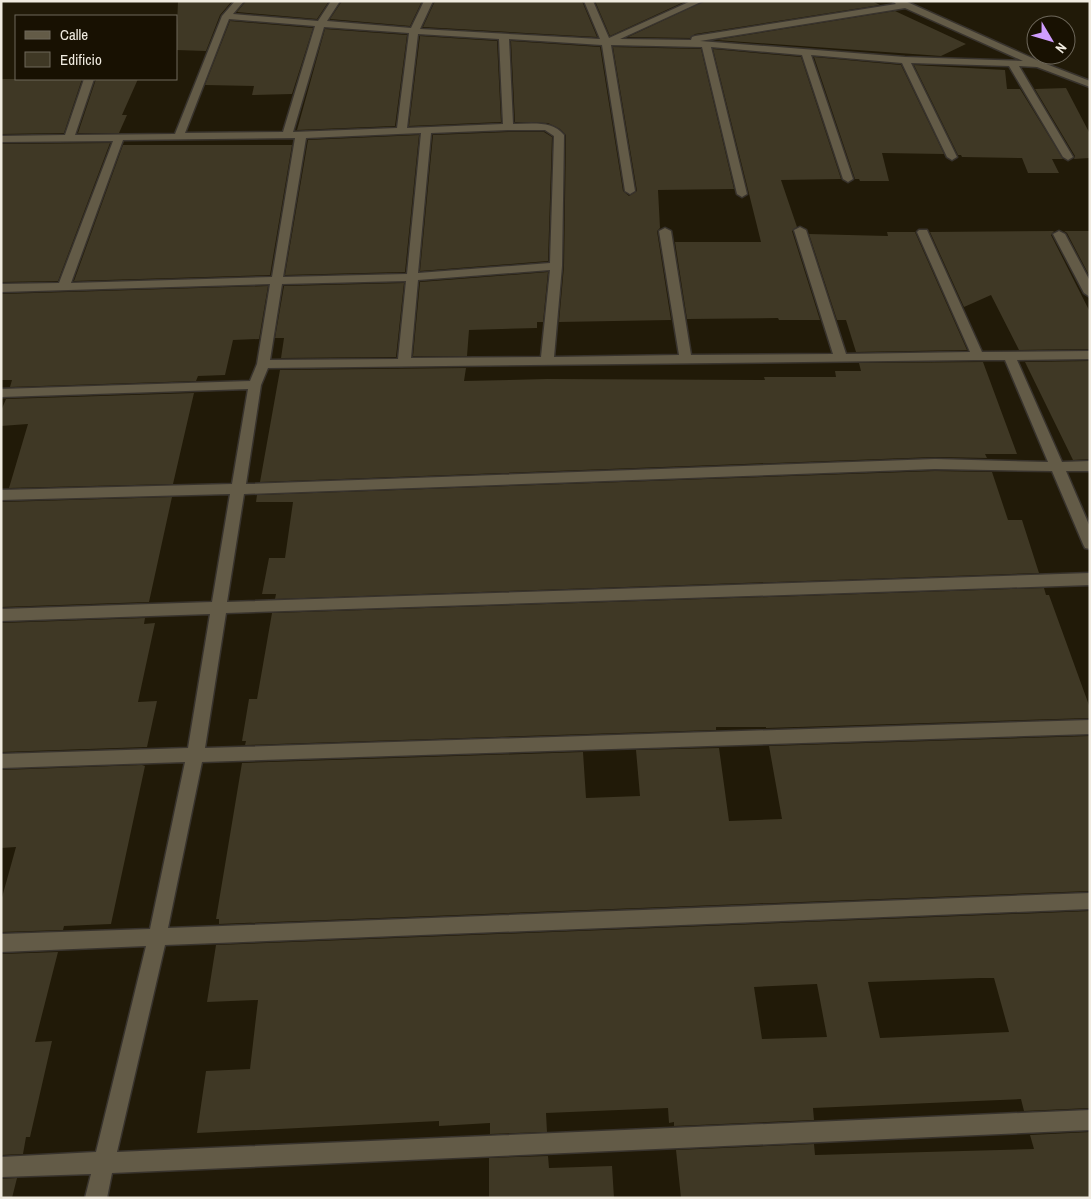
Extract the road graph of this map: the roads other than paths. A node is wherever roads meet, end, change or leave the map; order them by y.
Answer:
1 (240, 1) edge
2 (336, 1) edge
3 (429, 1) edge
4 (588, 1) edge
5 (699, 1) edge
6 (901, 3) edge
7 (226, 16) junction
8 (320, 25) junction
9 (414, 32) junction
10 (504, 37) junction
11 (606, 42) junction
12 (677, 42) junction
13 (706, 46) junction
14 (806, 53) junction
15 (1026, 59) edge
16 (905, 60) junction
17 (1014, 64) junction
18 (1026, 64) edge
19 (1041, 65) edge
20 (88, 80) edge
21 (1090, 84) edge
22 (508, 127) junction
23 (402, 130) junction
24 (426, 131) junction
25 (294, 135) junction
26 (179, 136) junction
27 (120, 137) junction
28 (70, 138) junction
29 (2, 139) edge
30 (952, 157) dead end
31 (1068, 157) dead end
32 (848, 179) dead end
33 (630, 191) dead end
34 (742, 194) dead end
35 (800, 230) dead end
36 (665, 231) dead end
37 (923, 232) dead end
38 (1059, 234) dead end
39 (556, 266) junction
40 (411, 277) junction
41 (277, 280) junction
42 (64, 286) junction
43 (1, 288) edge
44 (1090, 293) edge
45 (1090, 355) edge
46 (978, 357) junction
47 (1010, 357) junction
48 (840, 358) junction
49 (686, 360) junction
50 (548, 361) junction
51 (404, 362) junction
52 (263, 364) junction
53 (255, 385) junction
54 (1, 393) edge
55 (1090, 466) edge
56 (1057, 467) junction
57 (238, 489) junction
58 (1, 495) edge
59 (1090, 544) edge
60 (1090, 579) edge
61 (218, 608) junction
62 (1, 615) edge
63 (1090, 728) edge
64 (195, 756) junction
65 (1, 761) edge
66 (1090, 901) edge
67 (157, 938) junction
68 (1, 943) edge
69 (1090, 1120) edge
70 (104, 1162) junction
71 (1, 1167) edge
72 (96, 1198) edge

1 - 7 street
2 - 8 street
3 - 9 street
4 - 11 street
5 - 11 street
6 - 12 street
6 - 15 street
7 - 8 street
7 - 26 street
8 - 9 street
8 - 25 street
9 - 10 street
9 - 23 street
10 - 11 street
10 - 22 street
11 - 12 street
11 - 33 street
12 - 13 street
13 - 14 street
13 - 34 street
14 - 16 street
14 - 32 street
16 - 17 street
16 - 30 street
17 - 18 street
17 - 31 street
19 - 21 street
20 - 28 street
22 - 24 street
22 - 39 street
23 - 24 street
23 - 25 street
24 - 40 street
25 - 26 street
25 - 41 street
26 - 27 street
27 - 28 street
27 - 42 street
28 - 29 street
35 - 48 street
36 - 49 street
37 - 46 street
38 - 44 street
39 - 40 street
39 - 50 street
40 - 41 street
40 - 51 street
41 - 42 street
41 - 52 street
42 - 43 street
45 - 47 street
46 - 47 street
46 - 48 street
47 - 56 street
48 - 49 street
49 - 50 street
50 - 51 street
51 - 52 street
52 - 53 street
53 - 54 street
53 - 57 street
55 - 56 street
56 - 57 street
56 - 59 street
57 - 58 street
57 - 61 street
60 - 61 street
61 - 62 street
61 - 64 street
63 - 64 street
64 - 65 street
64 - 67 street
66 - 67 street
67 - 68 street
67 - 70 street
69 - 70 street
70 - 71 street
70 - 72 street

